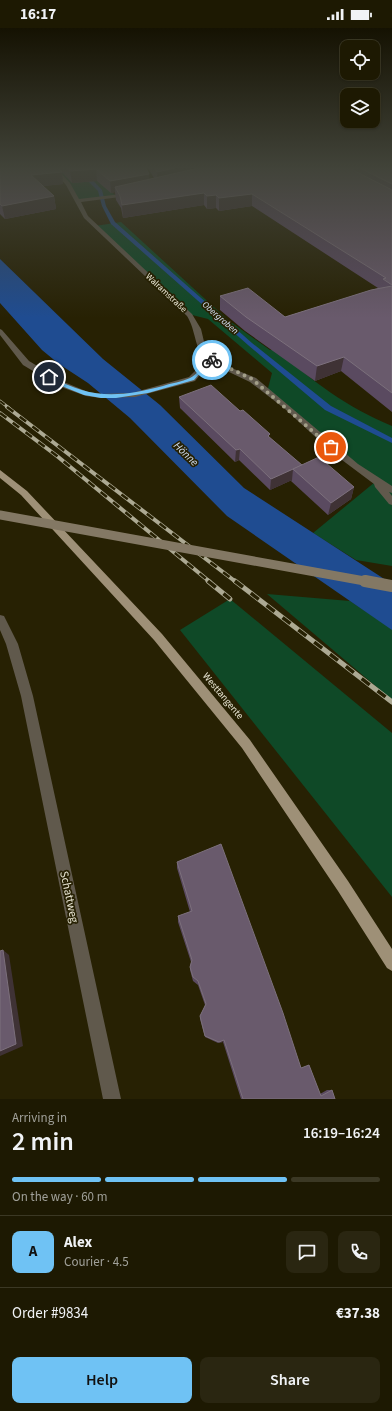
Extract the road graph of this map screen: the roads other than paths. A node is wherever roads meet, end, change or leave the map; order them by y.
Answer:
1 (87, 218) edge
2 (0, 331) edge
3 (210, 359) junction
4 (0, 473) edge
5 (376, 482) junction
6 (392, 490) edge
7 (392, 502) edge
8 (0, 515) edge
9 (392, 586) edge
10 (0, 619) edge
11 (392, 963) edge
12 (112, 1099) edge

1 - 3 street, Walramstraße
2 - 3 street
3 - 5 street
4 - 11 main road, Westtangente
5 - 6 street
5 - 7 street
8 - 9 street, bridge
10 - 12 street, Schattweg

